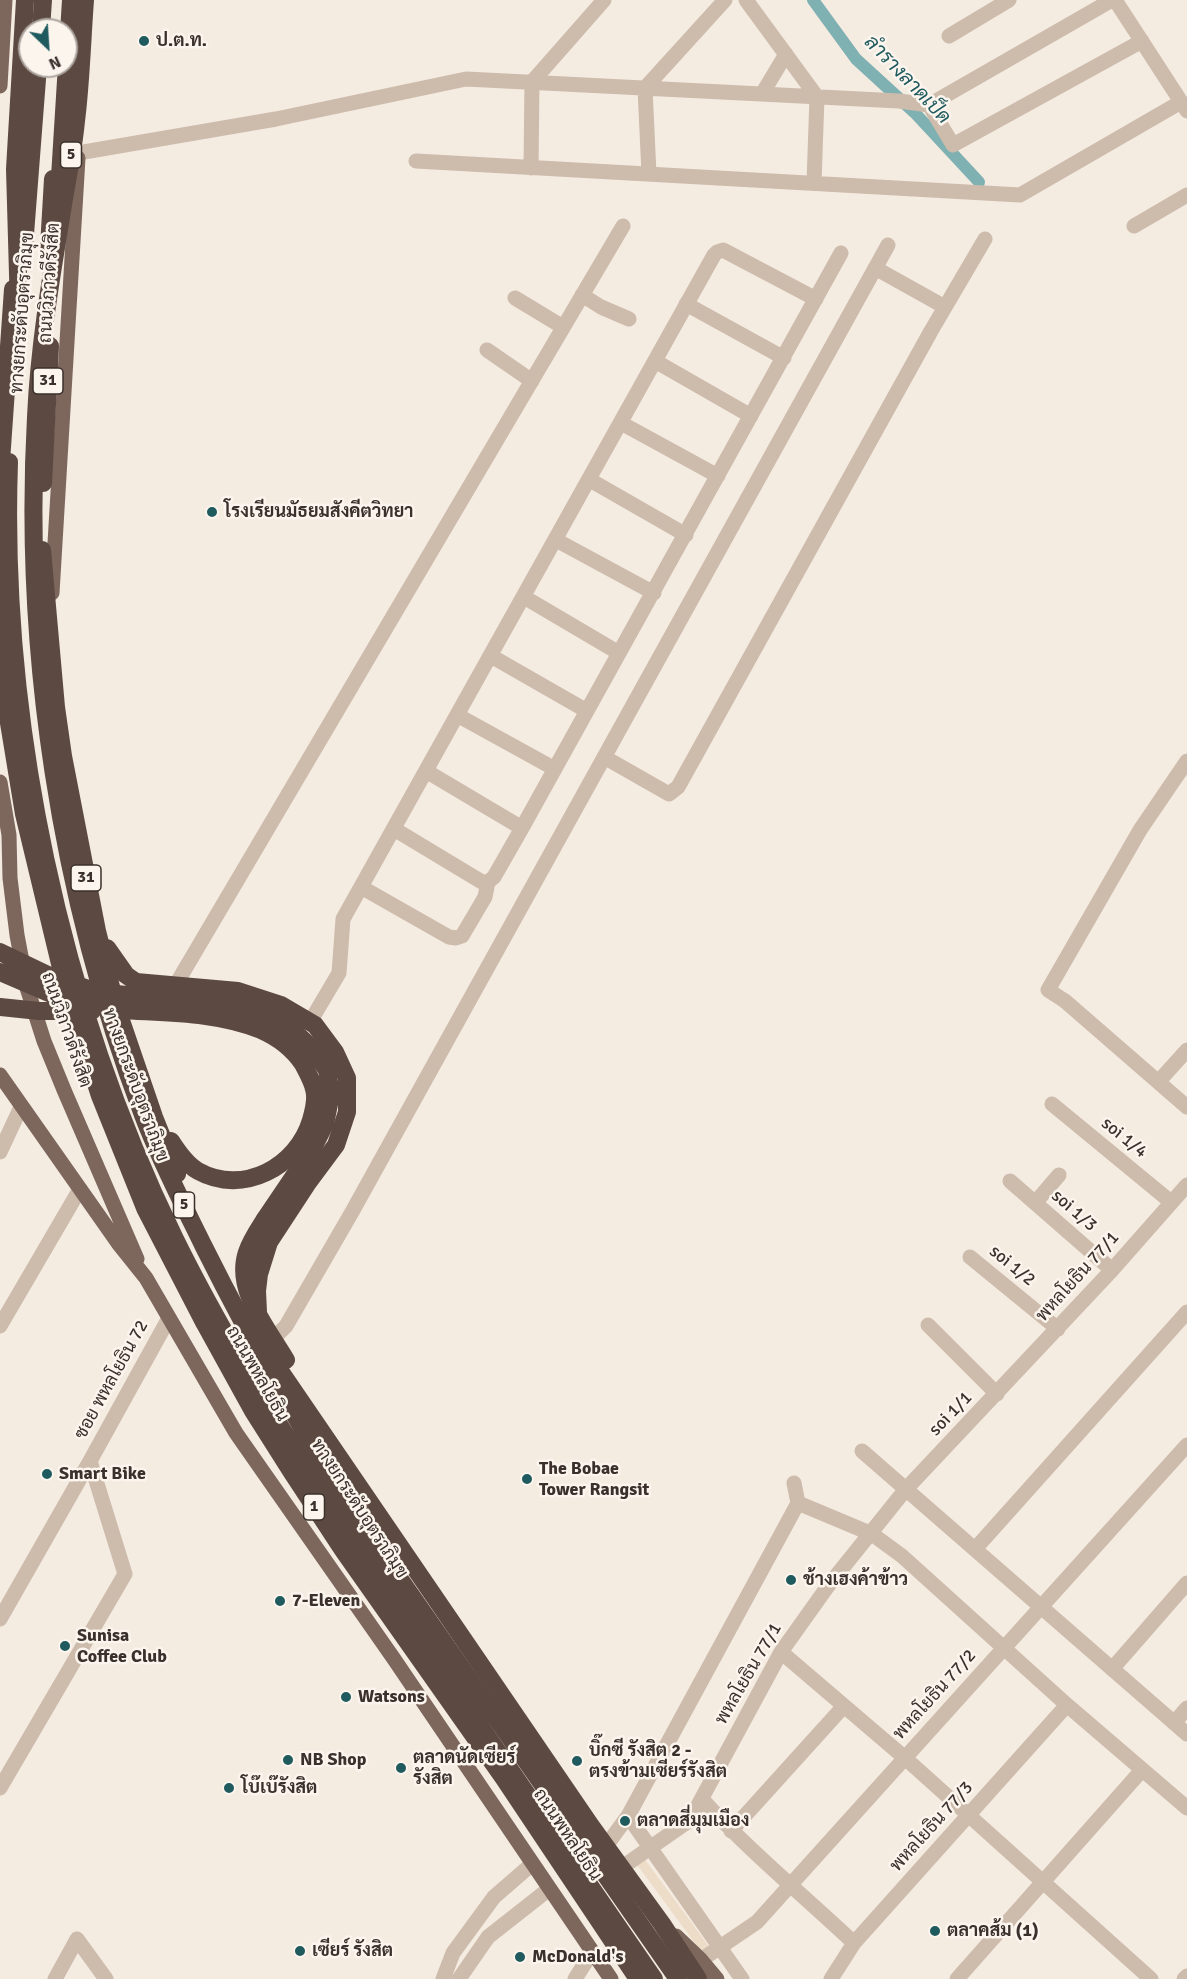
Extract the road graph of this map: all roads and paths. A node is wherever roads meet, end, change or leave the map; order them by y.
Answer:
1 (5, 0) edge
2 (25, 0) edge
3 (34, 0) edge
4 (43, 0) edge
5 (64, 0) edge
6 (71, 0) edge
7 (85, 0) edge
8 (92, 0) edge
9 (604, 0) edge
10 (725, 0) edge
11 (746, 0) edge
12 (1009, 0) edge
13 (1113, 0) edge
14 (33, 18) edge
15 (41, 18) edge
16 (63, 18) edge
17 (949, 36) dead end
18 (1142, 42) junction
19 (786, 54) junction
20 (29, 78) edge
21 (37, 78) edge
22 (59, 78) edge
23 (532, 82) junction
24 (0, 86) edge
25 (645, 88) junction
26 (762, 94) junction
27 (817, 97) junction
28 (929, 105) junction
29 (1184, 106) edge
30 (63, 121) junction
31 (78, 153) junction
32 (416, 161) dead end
33 (531, 168) junction
34 (649, 174) junction
35 (77, 177) junction
36 (814, 183) junction
37 (1187, 195) edge
38 (1180, 205) edge
39 (623, 226) dead end
40 (1134, 226) dead end
41 (985, 239) dead end
42 (888, 245) dead end
43 (841, 254) dead end
44 (875, 268) junction
45 (582, 295) junction
46 (515, 298) dead end
47 (816, 299) junction
48 (686, 304) junction
49 (945, 307) junction
50 (46, 308) junction
51 (19, 309) junction
52 (629, 319) dead end
53 (563, 327) junction
54 (487, 350) dead end
55 (784, 358) junction
56 (655, 361) junction
57 (532, 381) junction
58 (751, 416) junction
59 (621, 423) junction
60 (0, 476) edge
61 (718, 476) junction
62 (590, 480) junction
63 (686, 535) junction
64 (556, 540) junction
65 (0, 554) edge
66 (654, 593) junction
67 (524, 597) junction
68 (50, 640) junction
69 (620, 652) junction
70 (491, 656) junction
71 (587, 711) junction
72 (457, 715) junction
73 (604, 757) junction
74 (555, 769) junction
75 (426, 771) junction
76 (1184, 771) edge
77 (0, 782) edge
78 (522, 828) junction
79 (394, 829) junction
80 (10, 878) junction
81 (488, 882) junction
82 (361, 887) junction
83 (0, 890) edge
84 (97, 931) junction
85 (0, 952) edge
86 (0, 972) edge
87 (175, 986) junction
88 (67, 993) joint
89 (0, 1006) edge
90 (121, 1010) junction
91 (310, 1022) junction
92 (1187, 1050) edge
93 (0, 1075) edge
94 (1160, 1081) junction
95 (1052, 1104) dead end
96 (21, 1107) junction
97 (1187, 1107) edge
98 (154, 1117) junction
99 (0, 1152) edge
100 (1059, 1175) dead end
101 (1010, 1181) dead end
102 (1187, 1185) edge
103 (80, 1189) junction
104 (1172, 1202) junction
105 (1035, 1203) junction
106 (970, 1257) dead end
107 (1112, 1270) junction
108 (146, 1278) junction
109 (258, 1312) junction
110 (1187, 1312) edge
111 (169, 1318) junction
112 (928, 1325) dead end
113 (0, 1326) edge
114 (1058, 1329) junction
115 (274, 1338) junction
116 (998, 1394) junction
117 (302, 1401) junction
118 (1187, 1445) edge
119 (862, 1451) dead end
120 (90, 1461) junction
121 (794, 1483) dead end
122 (906, 1489) junction
123 (798, 1503) junction
124 (872, 1534) junction
125 (975, 1549) junction
126 (1187, 1583) edge
127 (1041, 1607) junction
128 (0, 1619) edge
129 (1004, 1648) junction
130 (781, 1652) junction
131 (1112, 1669) junction
132 (1067, 1705) junction
133 (844, 1706) junction
134 (1187, 1708) edge
135 (1174, 1723) junction
136 (1187, 1734) edge
137 (905, 1758) junction
138 (1142, 1770) junction
139 (0, 1788) edge
140 (702, 1799) junction
141 (1187, 1808) edge
142 (628, 1816) junction
143 (969, 1816) junction
144 (731, 1831) junction
145 (606, 1846) junction
146 (650, 1848) junction
147 (532, 1864) junction
148 (621, 1868) junction
149 (1043, 1882) junction
150 (791, 1884) junction
151 (549, 1889) junction
152 (480, 1915) junction
153 (663, 1924) junction
154 (496, 1930) junction
155 (854, 1943) junction
156 (719, 1947) junction
157 (592, 1952) junction
158 (701, 1960) junction
159 (55, 1979) edge
160 (106, 1979) edge
161 (443, 1979) edge
162 (459, 1979) edge
163 (575, 1979) edge
164 (611, 1979) edge
165 (638, 1979) edge
166 (654, 1979) edge
167 (678, 1979) edge
168 (698, 1979) edge
169 (717, 1979) edge
170 (742, 1979) edge
171 (831, 1979) edge
172 (957, 1979) edge
173 (1151, 1979) edge

1 - 24 main road
2 - 51 highway, 5, bridge
3 - 14 highway
4 - 15 highway
5 - 16 highway
6 - 30 highway, ถนนวิภาวดีรังสิต / 31
7 - 50 highway, 5, bridge
8 - 31 main road, ถนนวิภาวดีรังสิต / 31
9 - 23 street
10 - 25 street
11 - 19 street
12 - 17 street
13 - 18 street
13 - 28 street
18 - 28 street
18 - 29 street
19 - 26 street
19 - 27 street
20 - 60 highway, ถนนวิภาวดีรังสิต / 31
21 - 51 highway, ทางยกระดับอุตราภิมุข / 5, bridge
22 - 50 highway, ทางยกระดับอุตราภิมุข / 5, bridge
23 - 25 street
23 - 31 street
23 - 33 street
25 - 26 street
25 - 34 street
26 - 27 street
27 - 28 street
27 - 36 street
29 - 36 street
30 - 35 highway
30 - 68 highway, ถนนวิภาวดีรังสิต / 31
31 - 35 main road, ถนนวิภาวดีรังสิต / 31
32 - 33 street
33 - 34 street
34 - 36 street
35 - 68 main road, ถนนวิภาวดีรังสิต / 31
37 - 38 street
38 - 40 street
39 - 45 street
41 - 49 street
42 - 44 street
43 - 47 street
44 - 49 street
44 - 73 street
45 - 52 street
45 - 53 street
46 - 53 street
47 - 48 street
47 - 55 street
48 - 55 street
48 - 56 street
49 - 73 street
50 - 167 highway, ทางยกระดับอุตราภิมุข / 5, bridge
51 - 166 highway, ทางยกระดับอุตราภิมุข / 5, bridge
53 - 57 street
54 - 57 street
55 - 58 street
56 - 58 street
56 - 59 street
57 - 87 street
58 - 61 street
59 - 61 street
59 - 62 street
61 - 63 street
62 - 63 street
62 - 64 street
63 - 66 street
64 - 66 street
64 - 67 street
65 - 88 highway, ถนนวิภาวดีรังสิต
66 - 69 street
67 - 69 street
67 - 70 street
68 - 84 highway, ถนนวิภาวดีรังสิต / 31
69 - 71 street
70 - 71 street
70 - 72 street
71 - 74 street
72 - 74 street
72 - 75 street
73 - 115 street
74 - 78 street
75 - 78 street
75 - 79 street
76 - 94 street
77 - 80 main road, ถนนวิภาวดีรังสิต
78 - 81 street
79 - 81 street
79 - 82 street
80 - 83 main road
80 - 108 main road, ถนนวิภาวดีรังสิต
81 - 82 street
82 - 91 street
84 - 87 highway
84 - 98 highway, ถนนวิภาวดีรังสิต / 31
85 - 109 highway, bridge
86 - 90 highway, bridge
87 - 91 highway
88 - 165 highway, ถนนพหลโยธิน / 1
89 - 90 highway, bridge
90 - 98 highway
91 - 109 highway
92 - 94 street
93 - 96 main road, 1
94 - 97 street
95 - 104 street, soi 1/4
96 - 99 street
96 - 103 main road, 1
98 - 117 highway, ถนนพหลโยธิน
100 - 105 street
101 - 105 street, soi 1/3
102 - 104 street, พหลโยธิน 77/1
103 - 108 main road, 1
103 - 113 street
104 - 107 street, พหลโยธิน 77/1
105 - 107 street, soi 1/3
106 - 114 street, soi 1/2
107 - 114 street, พหลโยธิน 77/1
108 - 111 main road, 1
109 - 115 highway
110 - 125 street
111 - 120 street, ซอย พหลโยธิน 72
111 - 147 main road, 1
112 - 116 street, soi 1/1
114 - 116 street, พหลโยธิน 77/1
115 - 117 highway
116 - 122 street, soi 1/1
117 - 145 highway, ถนนพหลโยธิน
118 - 127 street, พหลโยธิน 77/2
119 - 122 street
120 - 128 street, ซอย พหลโยธิน 72
120 - 139 street
121 - 123 street
122 - 124 street, พหลโยธิน 77/1
122 - 125 street
123 - 124 street
123 - 142 street
124 - 129 street
124 - 130 street, พหลโยธิน 77/1
125 - 127 street
126 - 131 street
127 - 129 street, พหลโยธิน 77/2
127 - 131 street
129 - 132 street
129 - 137 street, พหลโยธิน 77/2
130 - 133 street
130 - 140 street, พหลโยธิน 77/1
131 - 135 street
132 - 138 street
132 - 143 street, พหลโยธิน 77/3
133 - 137 street
133 - 144 street
134 - 135 street
135 - 136 street
137 - 143 street
137 - 150 street, พหลโยธิน 77/2
138 - 141 street
138 - 149 street
140 - 144 street
140 - 146 street, พหลโยธิน 77/1
142 - 145 street
142 - 146 street
143 - 149 street
143 - 155 street, พหลโยธิน 77/3
144 - 150 street
145 - 148 highway, ถนนพหลโยธิน
146 - 148 street, พหลโยธิน 77/1
146 - 156 street
147 - 151 main road, 1
147 - 152 street
148 - 153 highway, ถนนพหลโยธิน
149 - 172 street
149 - 173 street
150 - 155 street
150 - 156 street, พหลโยธิน 77/2
151 - 154 street
151 - 157 main road, 1
152 - 154 street
152 - 161 street
153 - 158 main road, ถนนพหลโยธิน
153 - 168 highway, ถนนพหลโยธิน
154 - 162 street
155 - 171 street, พหลโยธิน 77/3
156 - 158 street, พหลโยธิน 77/2
156 - 170 street
157 - 163 street
157 - 164 main road, 1
158 - 169 main road, ถนนพหลโยธิน
159 - 160 street

